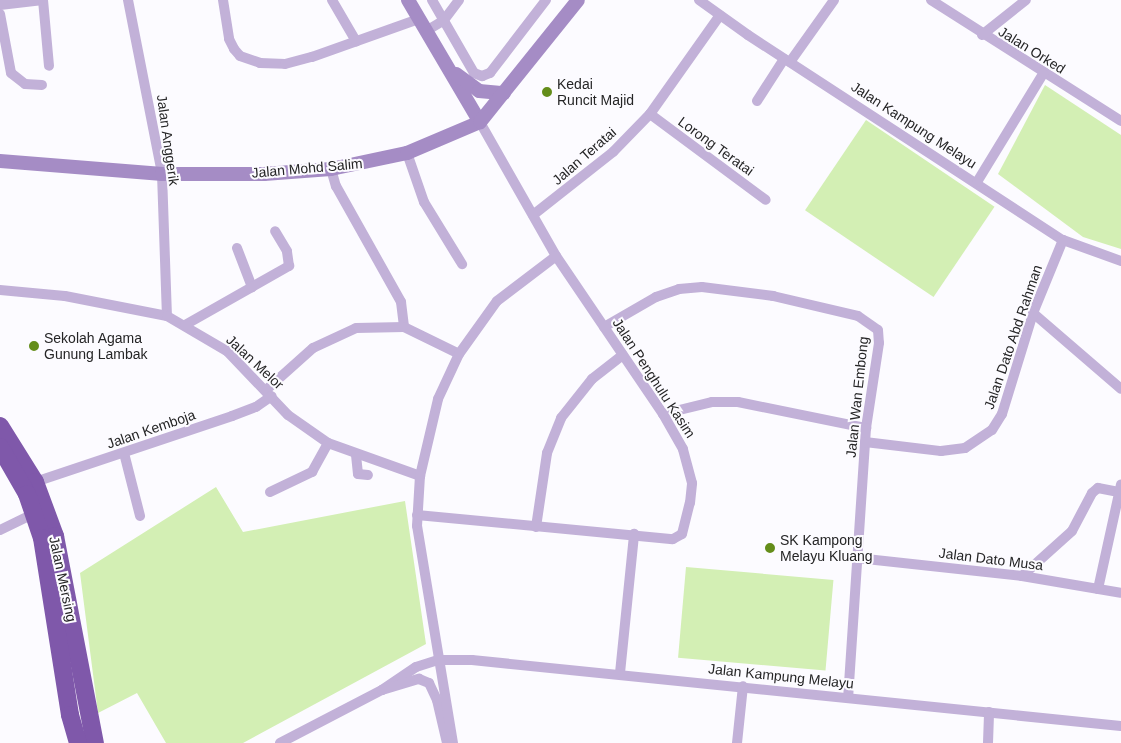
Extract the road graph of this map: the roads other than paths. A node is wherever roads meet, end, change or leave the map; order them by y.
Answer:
1 (128, 0) edge
2 (223, 0) edge
3 (332, 0) edge
4 (408, 0) edge
5 (432, 0) edge
6 (459, 0) edge
7 (546, 0) edge
8 (578, 0) edge
9 (699, 0) edge
10 (834, 0) edge
11 (931, 0) edge
12 (1026, 0) edge
13 (0, 5) edge
14 (0, 14) edge
15 (720, 15) junction
16 (444, 20) junction
17 (422, 25) junction
18 (982, 34) junction
19 (356, 41) junction
20 (787, 60) junction
21 (49, 66) dead end
22 (449, 70) junction
23 (1043, 74) junction
24 (42, 85) dead end
25 (504, 93) junction
26 (757, 101) dead end
27 (650, 114) junction
28 (1121, 121) edge
29 (480, 122) junction
30 (407, 154) junction
31 (0, 161) edge
32 (331, 169) junction
33 (162, 174) junction
34 (977, 182) junction
35 (766, 200) dead end
36 (533, 215) junction
37 (275, 231) dead end
38 (1063, 240) junction
39 (237, 248) dead end
40 (556, 256) junction
41 (1121, 261) edge
42 (462, 264) dead end
43 (252, 287) junction
44 (0, 290) edge
45 (1033, 313) junction
46 (167, 316) junction
47 (186, 325) junction
48 (604, 326) junction
49 (404, 327) junction
50 (459, 354) junction
51 (623, 355) junction
52 (1121, 389) edge
53 (269, 393) junction
54 (663, 414) junction
55 (0, 426) edge
56 (866, 428) junction
57 (865, 442) junction
58 (328, 443) junction
59 (0, 447) edge
60 (124, 453) junction
61 (356, 455) junction
62 (368, 475) dead end
63 (420, 476) junction
64 (35, 482) junction
65 (1120, 488) edge
66 (270, 492) dead end
67 (35, 513) junction
68 (417, 515) junction
69 (140, 516) dead end
70 (536, 527) junction
71 (0, 530) edge
72 (634, 534) junction
73 (857, 558) junction
74 (1022, 576) junction
75 (1098, 589) junction
76 (1121, 593) edge
77 (438, 660) junction
78 (620, 673) junction
79 (743, 686) junction
80 (382, 690) junction
81 (848, 697) junction
82 (989, 712) junction
83 (1121, 726) edge
84 (91, 741) edge
85 (280, 743) edge
86 (446, 743) edge
87 (453, 743) edge
88 (737, 743) edge
89 (988, 743) edge

1 - 33 street, Jalan Anggerik
2 - 19 street
3 - 19 street
4 - 17 street
5 - 16 street
6 - 16 street
7 - 16 street
8 - 25 street, Jalan Mohd Salim
9 - 15 street, Jalan Kampung Melayu
10 - 20 street
11 - 18 street, Jalan Orked
12 - 18 street
13 - 21 street
14 - 24 street
15 - 20 street, Jalan Kampung Melayu
15 - 27 street, Jalan Teratai
16 - 17 street
17 - 19 street
17 - 22 street
18 - 23 street, Jalan Orked
20 - 26 street
20 - 34 street, Jalan Kampung Melayu
22 - 25 street
22 - 29 street
23 - 28 street, Jalan Orked
23 - 34 street
25 - 29 street, Jalan Mohd Salim
27 - 35 street, Lorong Teratai
27 - 36 street, Jalan Teratai
29 - 30 street, Jalan Mohd Salim
29 - 36 street, Jalan Penghulu Kasim
30 - 32 street, Jalan Mohd Salim
30 - 42 street
31 - 33 street, Jalan Mohd Salim
32 - 33 street, Jalan Mohd Salim
32 - 49 street
33 - 46 street, Jalan Anggerik
34 - 38 street, Jalan Kampung Melayu
36 - 40 street, Jalan Penghulu Kasim
37 - 43 street
38 - 41 street, Jalan Kampung Melayu
38 - 45 street, Jalan Dato Abd Rahman
39 - 43 street
40 - 48 street, Jalan Penghulu Kasim
40 - 50 street
43 - 47 street
44 - 46 street, Jalan Melor
45 - 52 street
45 - 57 street, Jalan Dato Abd Rahman
46 - 47 street, Jalan Melor
47 - 53 street, Jalan Melor
48 - 51 street, Jalan Penghulu Kasim
48 - 56 street, Jalan Wan Embong
49 - 50 street, Jalan Kemboja
49 - 53 street, Jalan Kemboja
50 - 63 street
51 - 54 street, Jalan Penghulu Kasim
51 - 70 street
53 - 58 street, Jalan Melor
53 - 60 street, Jalan Kemboja
54 - 56 street
54 - 72 street, Jalan Penghulu Kasim
55 - 64 highway, Jalan Mersing
56 - 57 street, Jalan Wan Embong
57 - 73 street, Jalan Wan Embong
58 - 61 street, Jalan Melor
58 - 66 street
59 - 67 highway, Jalan Mersing
60 - 64 street, Jalan Kemboja
60 - 69 street
61 - 62 street
61 - 63 street, Jalan Melor
63 - 68 street
64 - 84 highway, Jalan Mersing
65 - 74 street
65 - 75 street
67 - 71 street
67 - 84 highway, Jalan Mersing
68 - 70 street, Jalan Penghulu Kasim
68 - 77 street
70 - 72 street, Jalan Penghulu Kasim
72 - 78 street
73 - 74 street, Jalan Dato Musa
73 - 81 street, Jalan Wan Embong
74 - 75 street, Jalan Dato Musa
75 - 76 street, Jalan Dato Musa
77 - 78 street, Jalan Kampung Melayu
77 - 80 street
77 - 87 street
78 - 79 street, Jalan Kampung Melayu
79 - 81 street, Jalan Kampung Melayu
79 - 88 street
80 - 85 street
80 - 86 street
81 - 82 street, Jalan Kampung Melayu
82 - 83 street, Jalan Kampung Melayu
82 - 89 street

